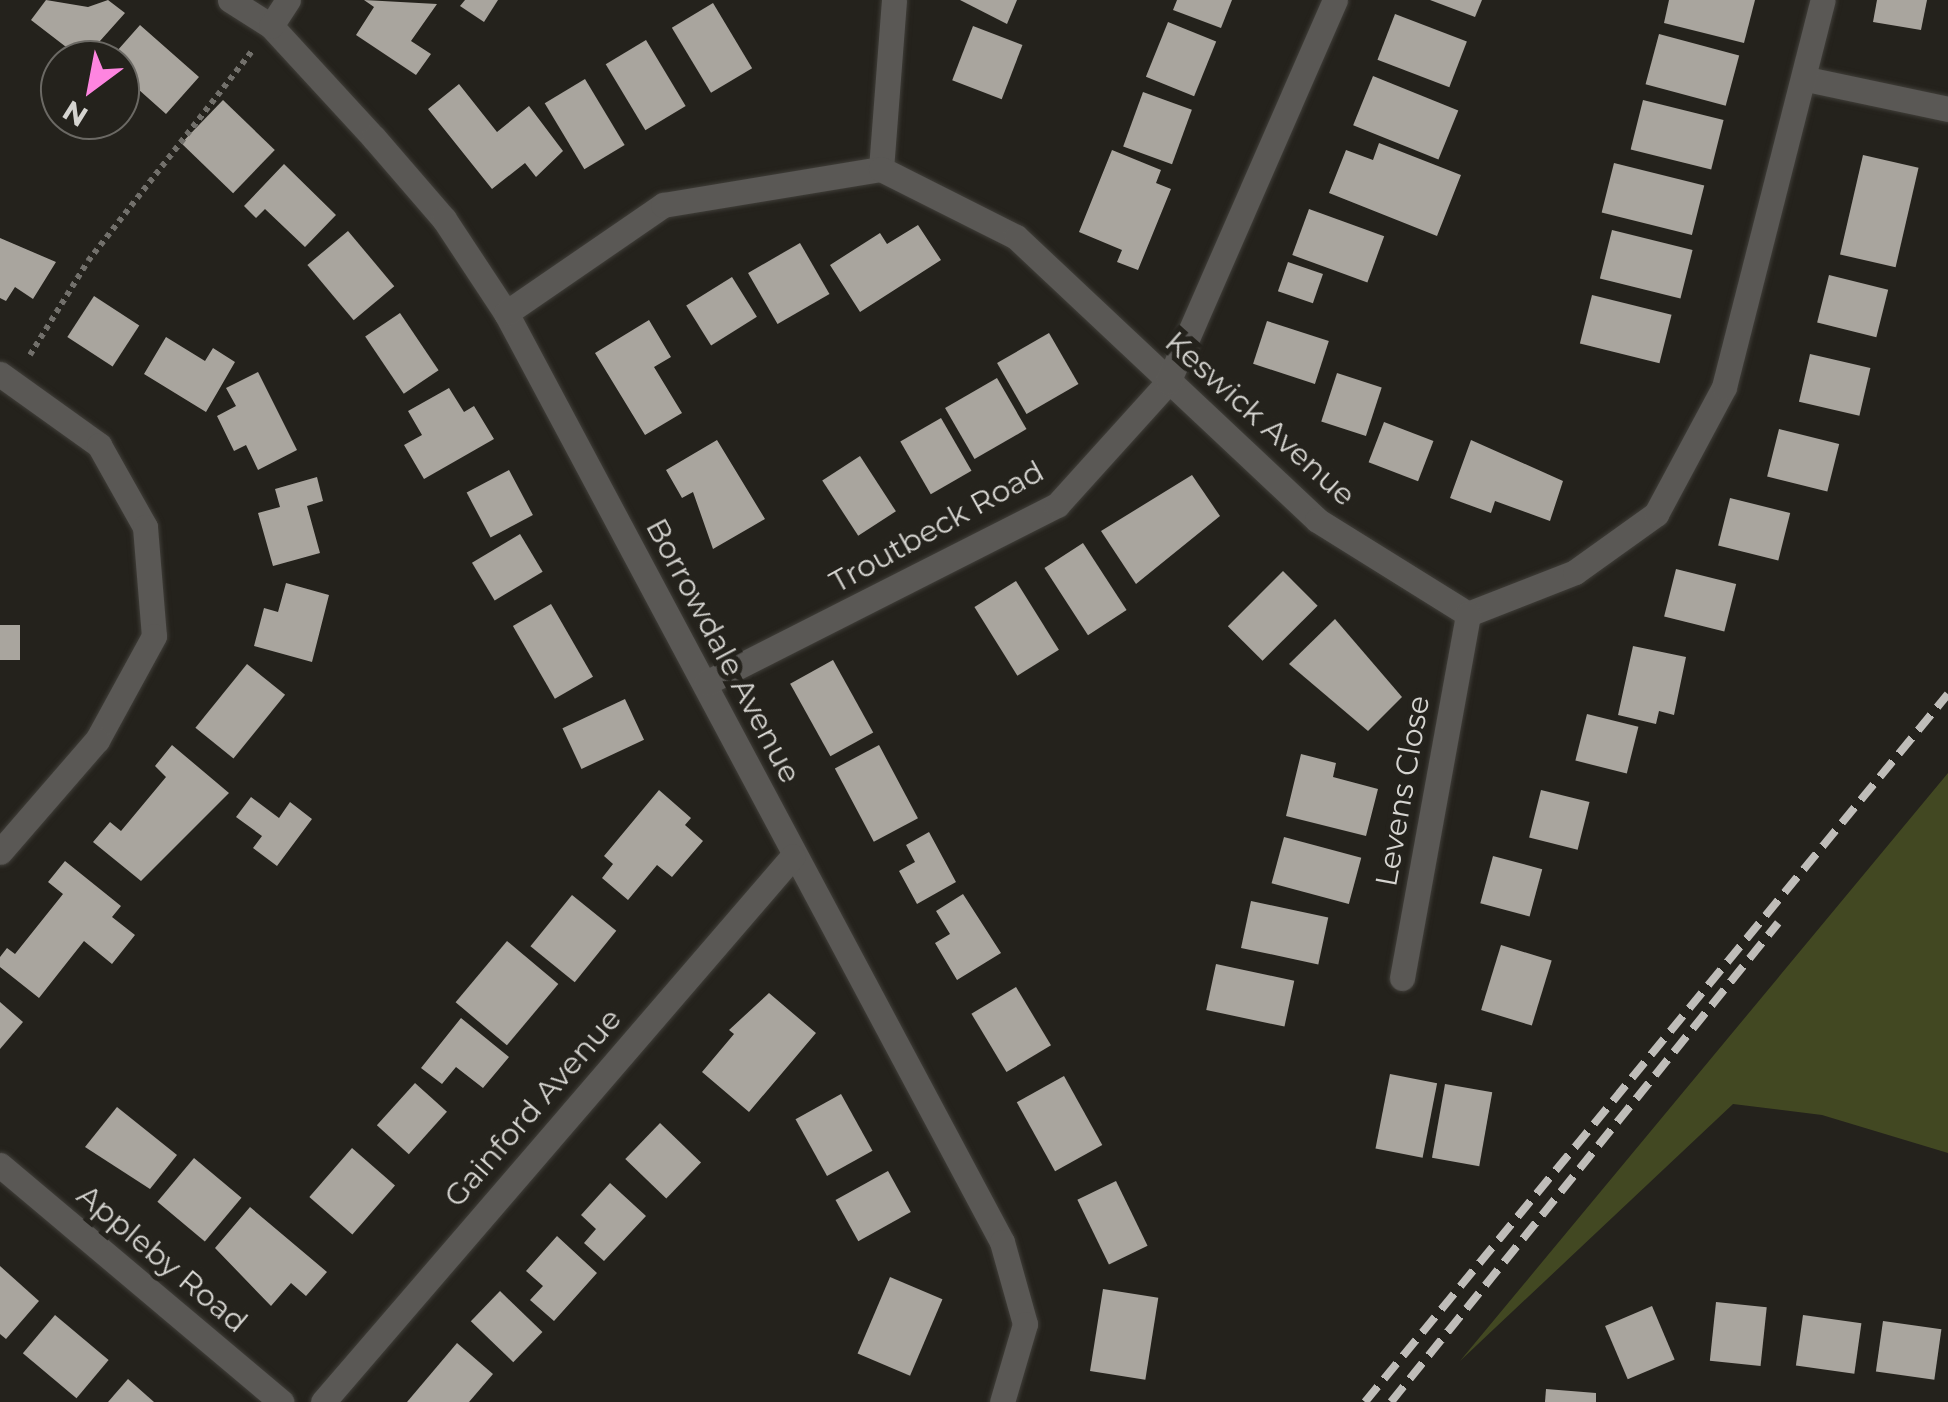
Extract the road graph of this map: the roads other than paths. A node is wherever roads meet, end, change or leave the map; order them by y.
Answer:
1 (230, 0) edge
2 (288, 0) edge
3 (894, 0) edge
4 (1335, 0) edge
5 (1823, 0) edge
6 (271, 26) junction
7 (1808, 80) junction
8 (1948, 108) edge
9 (881, 169) junction
10 (506, 313) junction
11 (7, 378) edge
12 (1168, 382) junction
13 (1468, 614) junction
14 (706, 683) junction
15 (0, 852) edge
16 (793, 856) junction
17 (1402, 978) dead end
18 (0, 1165) edge
19 (281, 1402) edge
20 (323, 1402) edge
21 (1002, 1402) edge

1 - 6 street, Borrowdale Avenue
2 - 6 street
3 - 9 street
4 - 12 street, Troutbeck Road
5 - 7 street
6 - 10 street, Borrowdale Avenue
7 - 8 street
7 - 13 street
9 - 10 street
9 - 12 street, Keswick Avenue
10 - 14 street, Borrowdale Avenue
11 - 15 street
12 - 13 street, Keswick Avenue
12 - 14 street, Troutbeck Road
13 - 17 street, Levens Close
14 - 16 street, Borrowdale Avenue
16 - 20 street, Gainford Avenue
16 - 21 street, Borrowdale Avenue
18 - 19 street, Appleby Road

